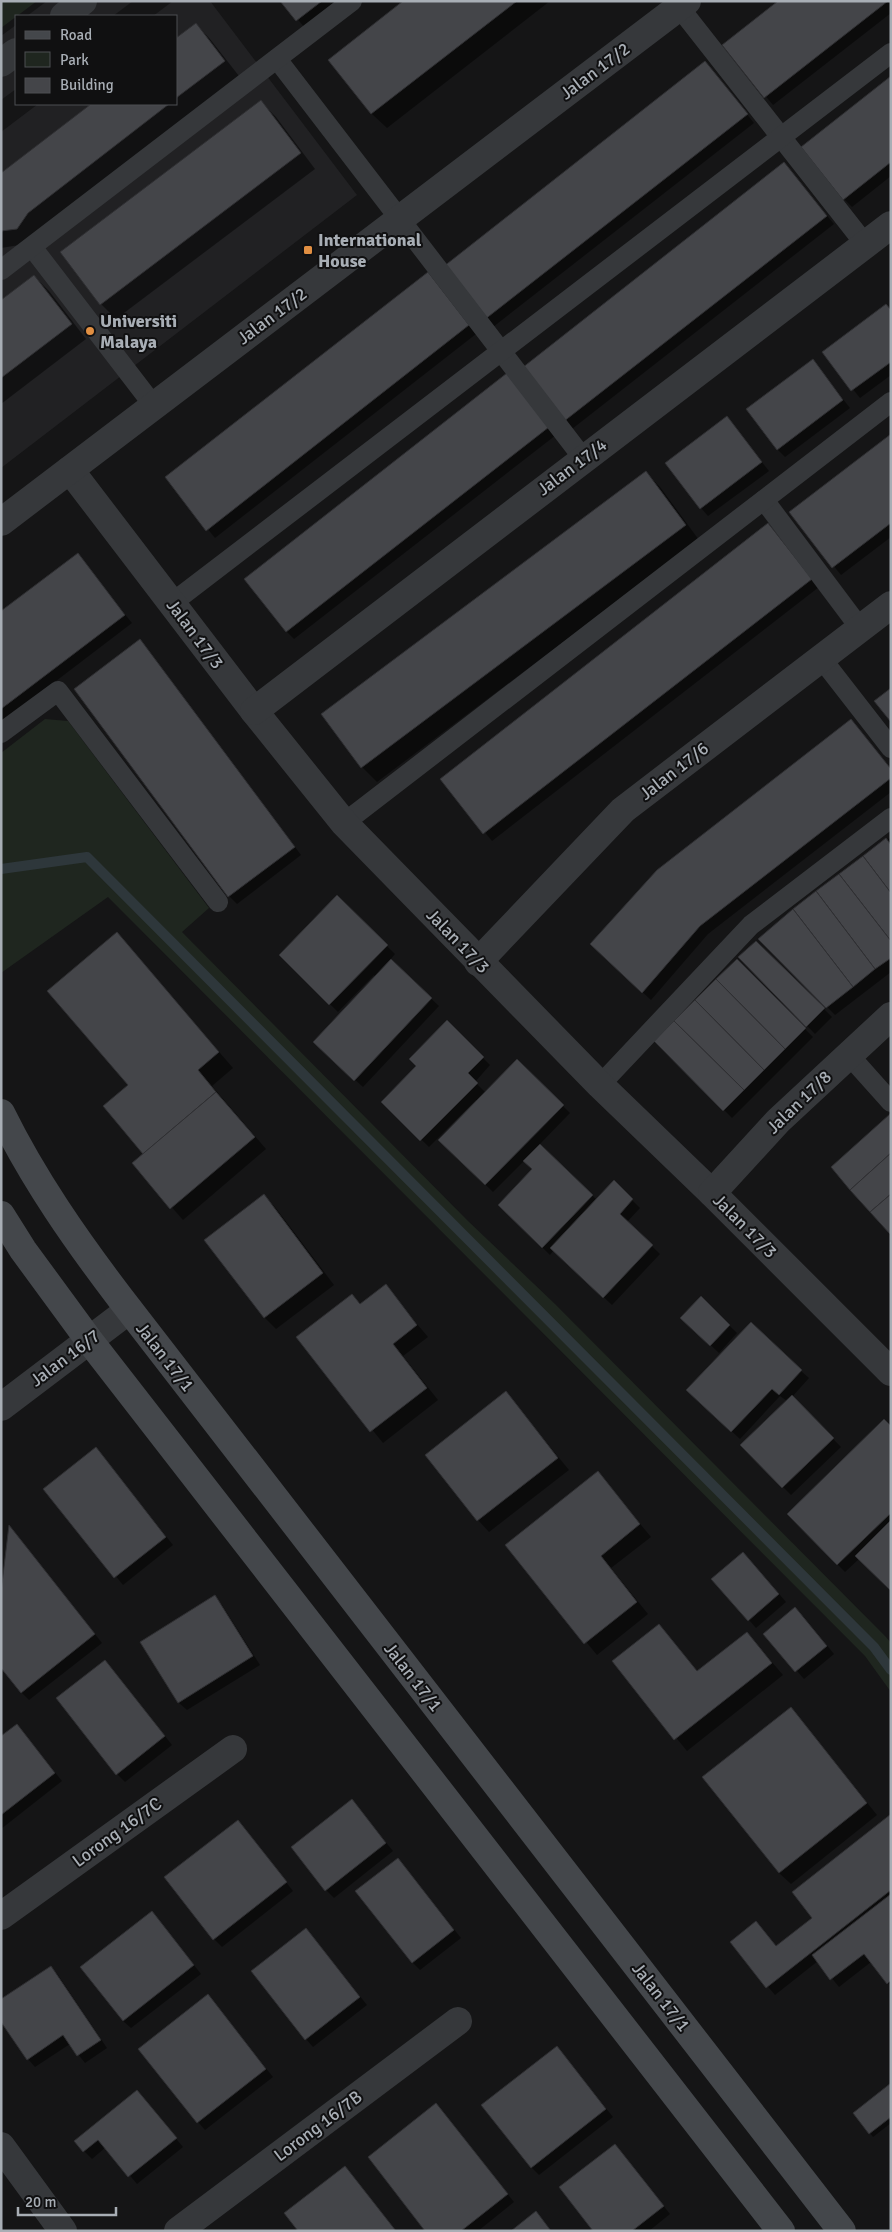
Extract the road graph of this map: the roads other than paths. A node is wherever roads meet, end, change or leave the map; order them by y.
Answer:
1 (84, 1) edge
2 (352, 1) edge
3 (683, 4) edge
4 (65, 15) edge
5 (15, 53) edge
6 (891, 53) edge
7 (277, 59) junction
8 (1, 63) edge
9 (782, 137) junction
10 (400, 219) junction
11 (891, 224) edge
12 (865, 244) junction
13 (32, 247) junction
14 (1, 270) edge
15 (501, 351) junction
16 (891, 402) edge
17 (154, 406) junction
18 (583, 458) junction
19 (70, 470) junction
20 (764, 500) junction
21 (1, 522) edge
22 (172, 603) junction
23 (891, 605) edge
24 (860, 628) junction
25 (821, 658) junction
26 (254, 711) junction
27 (1, 734) edge
28 (891, 748) edge
29 (891, 818) edge
30 (344, 823) junction
31 (218, 902) dead end
32 (478, 962) junction
33 (891, 1016) edge
34 (848, 1054) junction
35 (600, 1085) junction
36 (891, 1102) edge
37 (1, 1112) edge
38 (712, 1192) junction
39 (1, 1215) edge
40 (129, 1310) junction
41 (89, 1340) junction
42 (891, 1372) edge
43 (1, 1407) edge
44 (233, 1749) dead end
45 (1, 1916) edge
46 (458, 2021) dead end
47 (1, 2146) edge
48 (63, 2231) edge
49 (178, 2231) edge
50 (781, 2231) edge
51 (842, 2231) edge

1 - 4 street
2 - 7 lane
3 - 9 lane
3 - 10 street, Jalan 17/2
5 - 8 street
6 - 9 lane
7 - 10 lane
7 - 13 lane
9 - 12 lane
9 - 15 lane
10 - 15 lane
10 - 17 street, Jalan 17/2
11 - 12 street, Jalan 17/4
12 - 18 street, Jalan 17/4
13 - 14 lane
13 - 17 lane
15 - 18 lane
15 - 22 lane
16 - 20 lane
17 - 19 street, Jalan 17/2
18 - 26 street, Jalan 17/4
19 - 21 street, Jalan 17/2
19 - 22 street, Jalan 17/3
20 - 24 lane
20 - 30 lane
22 - 26 street, Jalan 17/3
23 - 24 street, Jalan 17/6
24 - 25 street, Jalan 17/6
25 - 28 lane
25 - 32 street, Jalan 17/6
26 - 30 street, Jalan 17/3
27 - 31 lane
29 - 35 lane
30 - 32 street, Jalan 17/3
32 - 35 street, Jalan 17/3
33 - 34 street, Jalan 17/8
34 - 36 lane
34 - 38 street, Jalan 17/8
35 - 38 street, Jalan 17/3
37 - 40 street, Jalan 17/1
38 - 42 street, Jalan 17/3
39 - 41 street
40 - 41 street, Jalan 16/7
40 - 51 street, Jalan 17/1
41 - 43 street, Jalan 16/7
41 - 50 street
44 - 45 street, Lorong 16/7C
46 - 49 street, Lorong 16/7B
47 - 48 street

